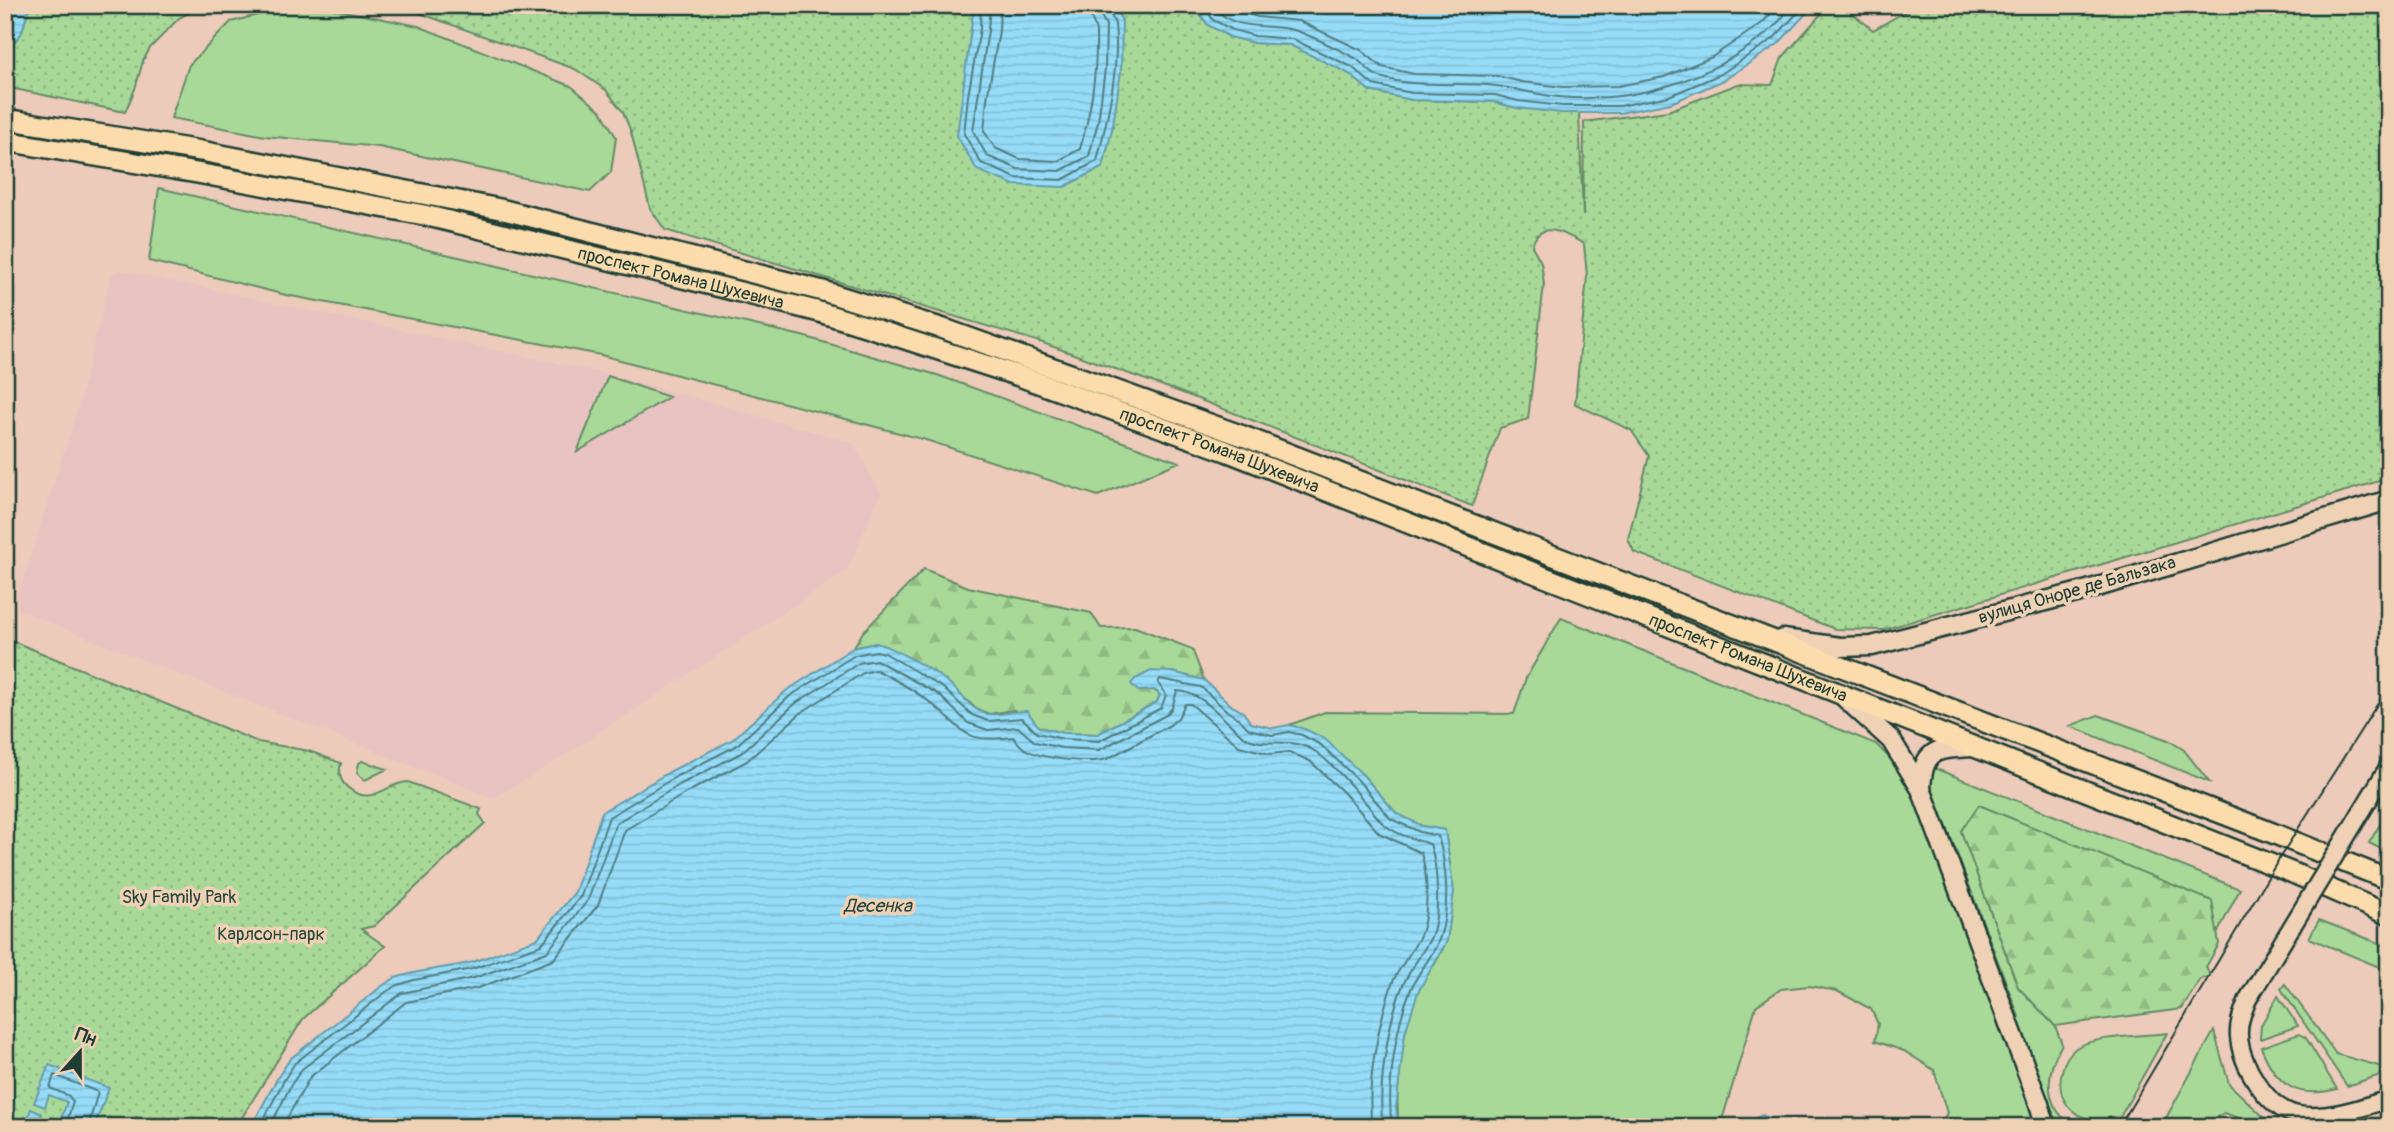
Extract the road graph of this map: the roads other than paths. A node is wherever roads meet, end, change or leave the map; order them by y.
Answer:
1 (5, 119) edge
2 (5, 141) edge
3 (2389, 500) edge
4 (1762, 636) junction
5 (1839, 694) junction
6 (1974, 747) junction
7 (2389, 766) edge
8 (1921, 789) junction
9 (2389, 880) edge
10 (2386, 915) edge
11 (2389, 1099) edge
12 (2046, 1127) edge

1 - 4 main road, проспект Романа Шухевича
2 - 5 main road, проспект Романа Шухевича
3 - 4 main road, вулиця Оноре де Бальзака
4 - 9 main road, проспект Романа Шухевича
5 - 6 main road, проспект Романа Шухевича
5 - 8 main road
6 - 8 main road
6 - 10 main road, проспект Романа Шухевича
7 - 11 street, bridge
8 - 12 main road

